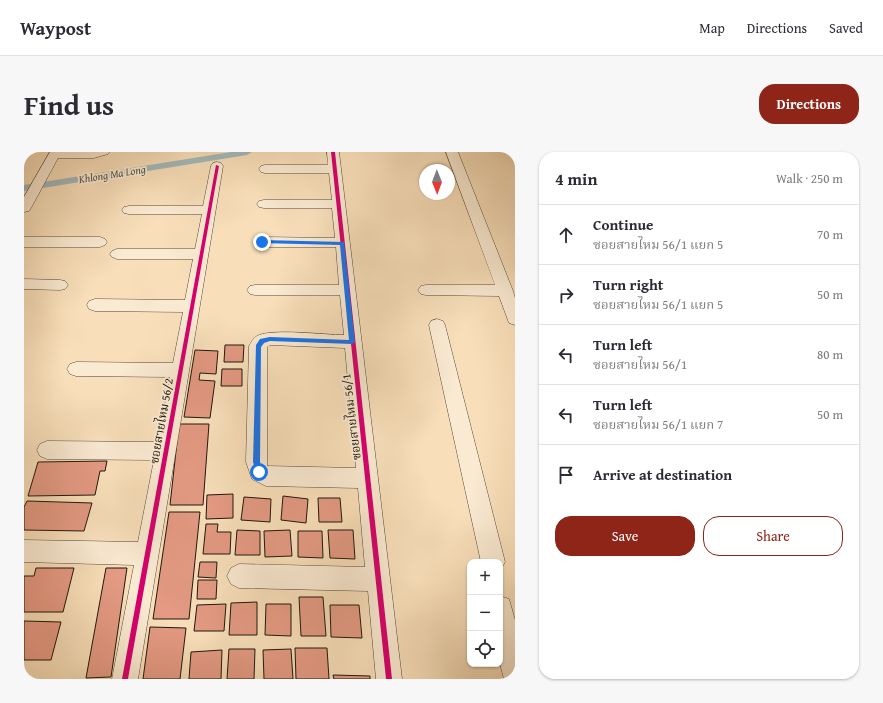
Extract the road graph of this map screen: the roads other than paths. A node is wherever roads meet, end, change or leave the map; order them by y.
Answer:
1 (104, 152) edge
2 (452, 152) edge
3 (56, 153) edge
4 (334, 161) edge
5 (217, 166) dead end
6 (265, 169) dead end
7 (264, 204) dead end
8 (338, 204) junction
9 (24, 208) edge
10 (129, 210) dead end
11 (209, 210) junction
12 (24, 242) edge
13 (100, 242) dead end
14 (262, 242) dead end
15 (342, 243) junction
16 (117, 254) dead end
17 (201, 254) junction
18 (24, 284) edge
19 (60, 285) dead end
20 (255, 290) dead end
21 (347, 290) junction
22 (426, 290) dead end
23 (505, 291) junction
24 (95, 305) dead end
25 (192, 306) junction
26 (515, 319) edge
27 (437, 325) dead end
28 (352, 342) junction
29 (76, 369) dead end
30 (180, 370) junction
31 (47, 450) dead end
32 (166, 451) junction
33 (368, 478) junction
34 (24, 551) edge
35 (148, 554) junction
36 (491, 559) edge
37 (239, 576) dead end
38 (379, 579) junction
39 (503, 607) edge
40 (515, 608) edge
41 (503, 620) edge
42 (515, 674) edge
43 (125, 679) edge
44 (389, 679) edge

1 - 3 street
2 - 23 street
3 - 9 street
4 - 6 street
4 - 8 street, ซอยสายไหม 56/1
5 - 11 street, ซอยสายไหม 56/2
7 - 8 street
8 - 15 street, ซอยสายไหม 56/1
10 - 11 street
11 - 17 street, ซอยสายไหม 56/2
12 - 13 street
14 - 15 street
15 - 21 street, ซอยสายไหม 56/1
16 - 17 street
17 - 25 street, ซอยสายไหม 56/2
18 - 19 street
20 - 21 street
21 - 28 street, ซอยสายไหม 56/1
22 - 23 street
23 - 26 street
24 - 25 street
25 - 30 street, ซอยสายไหม 56/2
27 - 36 street
28 - 33 street, ซอยสายไหม 56/1
28 - 33 street
29 - 30 street
30 - 32 street, ซอยสายไหม 56/2
31 - 32 street
32 - 35 street, ซอยสายไหม 56/2
33 - 38 street, ซอยสายไหม 56/1
34 - 35 street
35 - 43 street, ซอยสายไหม 56/2
37 - 38 street
38 - 44 street, ซอยสายไหม 56/1
39 - 40 street
41 - 42 street

